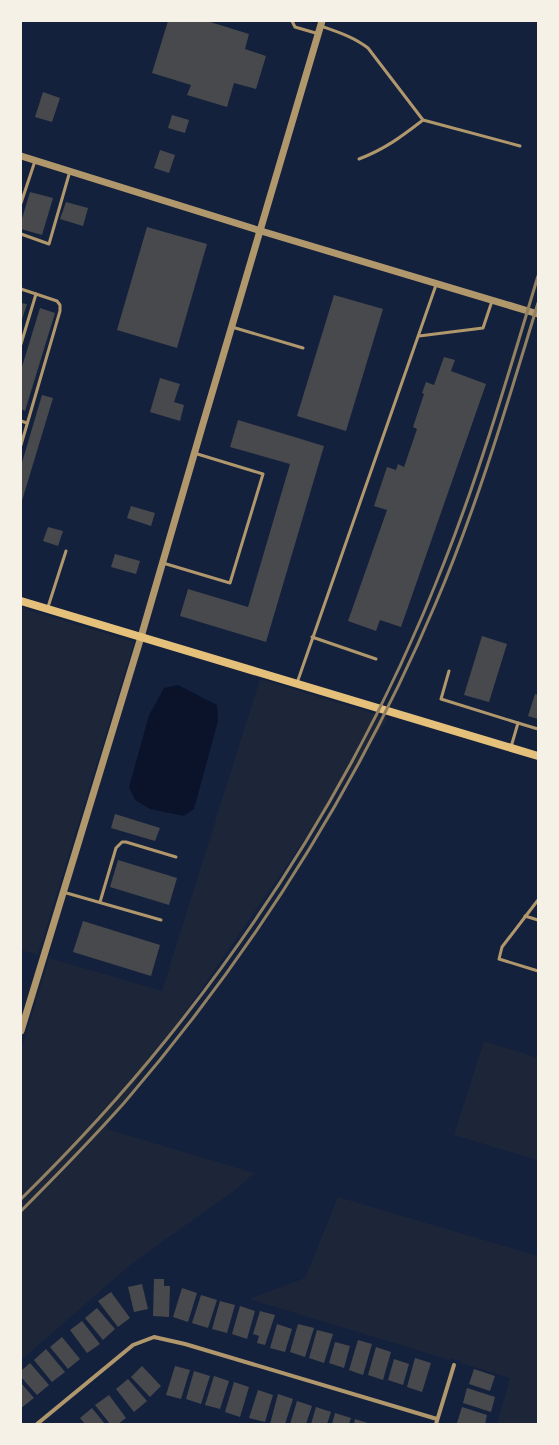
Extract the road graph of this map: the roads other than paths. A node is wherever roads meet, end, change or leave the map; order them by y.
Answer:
1 (292, 21) edge
2 (320, 27) edge
3 (423, 120) junction
4 (520, 146) dead end
5 (21, 156) edge
6 (359, 159) dead end
7 (35, 161) junction
8 (70, 171) junction
9 (21, 203) edge
10 (261, 231) junction
11 (21, 234) edge
12 (437, 283) junction
13 (21, 289) edge
14 (36, 294) junction
15 (492, 300) junction
16 (538, 314) edge
17 (232, 327) junction
18 (419, 336) junction
19 (21, 344) edge
20 (303, 348) dead end
21 (21, 421) edge
22 (27, 423) junction
23 (21, 444) edge
24 (194, 453) junction
25 (66, 551) dead end
26 (163, 563) junction
27 (21, 601) edge
28 (48, 609) junction
29 (141, 637) junction
30 (312, 637) junction
31 (376, 659) dead end
32 (449, 671) dead end
33 (296, 684) junction
34 (518, 723) junction
35 (538, 729) edge
36 (511, 747) junction
37 (538, 756) edge
38 (176, 857) dead end
39 (63, 892) junction
40 (538, 900) edge
41 (100, 902) junction
42 (525, 916) junction
43 (161, 920) dead end
44 (538, 920) edge
45 (538, 971) edge
46 (21, 1032) edge
47 (454, 1366) dead end
48 (436, 1422) edge
49 (37, 1424) edge

1 - 2 lane
2 - 3 lane
2 - 10 street
3 - 4 lane
3 - 6 lane
5 - 7 street
7 - 8 street
7 - 9 lane
8 - 10 street
8 - 11 lane
10 - 12 street
10 - 17 street
12 - 15 street
12 - 18 lane
13 - 14 lane
14 - 19 lane
14 - 22 lane
15 - 16 street
15 - 18 lane
17 - 20 lane
17 - 24 street
18 - 30 lane
21 - 22 lane
22 - 23 lane
24 - 26 street
24 - 26 lane
25 - 28 lane
26 - 29 street
27 - 28 main road
28 - 29 main road
29 - 33 main road
29 - 39 street
30 - 31 lane
30 - 33 lane
32 - 34 lane
33 - 36 main road
34 - 35 lane
34 - 36 lane
36 - 37 main road
38 - 41 lane
39 - 41 lane
39 - 46 street
40 - 42 lane
41 - 43 lane
42 - 44 lane
42 - 45 lane
47 - 48 street
48 - 49 street

